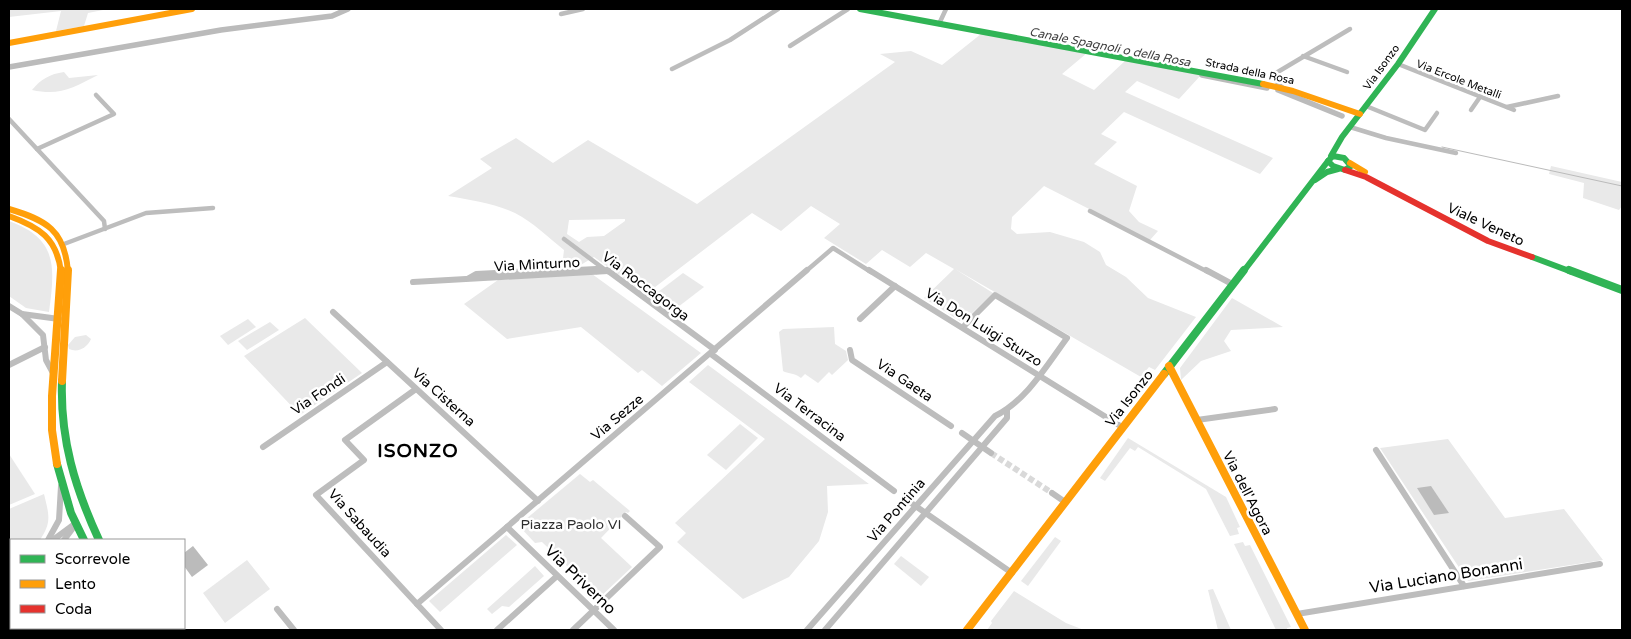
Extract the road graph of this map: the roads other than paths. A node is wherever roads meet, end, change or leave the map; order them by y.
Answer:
1 (192, 9) edge
2 (583, 9) edge
3 (778, 9) edge
4 (848, 9) edge
5 (860, 9) edge
6 (946, 9) edge
7 (1435, 9) edge
8 (561, 14) dead end
9 (939, 24) junction
10 (1350, 29) dead end
11 (9, 43) edge
12 (790, 46) dead end
13 (1303, 56) junction
14 (1398, 64) junction
15 (672, 69) dead end
16 (1347, 72) dead end
17 (1284, 89) junction
18 (96, 95) dead end
19 (1558, 96) dead end
20 (1480, 97) junction
21 (1366, 106) junction
22 (1507, 107) junction
23 (1338, 108) junction
24 (1471, 110) dead end
25 (1514, 110) dead end
26 (1437, 113) dead end
27 (1360, 114) junction
28 (9, 119) edge
29 (1352, 124) junction
30 (1342, 136) junction
31 (36, 149) junction
32 (1456, 153) dead end
33 (1330, 158) junction
34 (1348, 161) junction
35 (1342, 169) junction
36 (1311, 182) junction
37 (213, 208) dead end
38 (9, 209) edge
39 (1090, 211) dead end
40 (9, 216) edge
41 (105, 229) junction
42 (564, 239) dead end
43 (64, 244) junction
44 (833, 248) joint
45 (605, 270) junction
46 (413, 282) dead end
47 (1232, 284) junction
48 (1622, 285) edge
49 (895, 286) junction
50 (1622, 290) edge
51 (9, 306) edge
52 (333, 312) dead end
53 (22, 314) junction
54 (67, 318) junction
55 (56, 319) junction
56 (860, 319) dead end
57 (963, 327) junction
58 (44, 347) junction
59 (850, 350) dead end
60 (713, 352) junction
61 (387, 362) junction
62 (9, 365) edge
63 (1169, 366) junction
64 (53, 373) junction
65 (1039, 376) junction
66 (416, 389) junction
67 (1275, 409) dead end
68 (1007, 410) junction
69 (1196, 420) junction
70 (951, 426) dead end
71 (1122, 427) junction
72 (962, 433) dead end
73 (973, 440) junction
74 (263, 447) dead end
75 (983, 447) junction
76 (1376, 450) dead end
77 (992, 453) tunnel mouth
78 (61, 486) junction
79 (894, 491) dead end
80 (1052, 493) tunnel mouth
81 (904, 498) dead end
82 (538, 501) junction
83 (1065, 502) junction
84 (915, 507) junction
85 (926, 514) junction
86 (87, 515) junction
87 (625, 516) dead end
88 (76, 523) junction
89 (506, 528) junction
90 (48, 539) edge
91 (54, 539) edge
92 (65, 539) edge
93 (84, 539) edge
94 (99, 539) edge
95 (1600, 564) dead end
96 (1012, 572) junction
97 (557, 576) junction
98 (1464, 586) junction
99 (417, 604) junction
100 (277, 609) dead end
101 (594, 610) junction
102 (1296, 614) junction
103 (294, 630) edge
104 (440, 630) edge
105 (497, 630) edge
106 (573, 630) edge
107 (614, 630) edge
108 (806, 630) edge
109 (825, 630) edge
110 (968, 630) edge
111 (1305, 630) edge

1 - 11 street
2 - 8 street
3 - 15 street
4 - 12 street
5 - 9 street, Strada della Rosa
6 - 9 street
7 - 14 street, Via Isonzo
9 - 17 street, Strada della Rosa
10 - 13 street
13 - 16 street
13 - 17 street
14 - 20 street, Via Ercole Metalli
14 - 21 street, Via Isonzo
17 - 23 street, Strada della Rosa
18 - 31 street
19 - 22 street
20 - 22 street, Via Ercole Metalli
20 - 24 street
21 - 26 street
21 - 27 street, Via Isonzo
22 - 25 street, Via Ercole Metalli
23 - 27 street, Strada della Rosa
23 - 29 street, Strada della Rosa
27 - 29 street, Via Isonzo
28 - 31 street
29 - 30 street, Via Isonzo
29 - 32 street
30 - 33 street, Via Isonzo
30 - 34 street
31 - 41 street
33 - 34 street
33 - 35 street
33 - 36 street, Via Isonzo
34 - 35 street
34 - 48 street, Viale Veneto
35 - 36 street, Via Isonzo
35 - 50 street, Viale Veneto
36 - 47 street, Via Isonzo
37 - 41 street
38 - 43 street
39 - 47 street
40 - 55 street
41 - 43 street
42 - 45 street, Via Roccagorga
43 - 54 street
44 - 49 street, Via Don Luigi Sturzo
44 - 60 street, Via Sezze
45 - 46 street, Via Minturno
45 - 60 street, Via Roccagorga
47 - 63 street, Via Isonzo
49 - 56 street
49 - 57 street, Via Don Luigi Sturzo
51 - 53 street
52 - 61 street, Via Cisterna
53 - 55 street
53 - 58 street
54 - 55 street
54 - 86 street
55 - 64 street
57 - 65 street, Via Don Luigi Sturzo
57 - 65 street, Via Pontinia
58 - 62 street
58 - 64 street
59 - 70 street, Via Gaeta
60 - 79 street, Via Terracina
60 - 82 street, Via Sezze
61 - 66 street, Via Cisterna
61 - 74 street, Via Fondi
63 - 69 street, Via dell'Agora
63 - 71 street, Via Isonzo
64 - 78 street
65 - 68 street, Via Pontinia
65 - 71 street, Via Don Luigi Sturzo
66 - 82 street, Via Cisterna
66 - 99 street, Via Sabaudia
67 - 69 street
68 - 73 street, Via Pontinia
68 - 75 street, Via Pontinia
69 - 102 street, Via dell'Agora
71 - 83 street, Via Isonzo
72 - 73 street
73 - 75 street
73 - 84 street, Via Pontinia
75 - 77 street
75 - 85 street, Via Pontinia
76 - 98 street
78 - 88 street
78 - 90 street
80 - 83 street
81 - 84 street
82 - 89 street, Via Sezze
83 - 96 street, Via Isonzo
84 - 85 street
84 - 108 street, Via Pontinia
85 - 96 street
85 - 109 street, Via Pontinia
86 - 88 street
86 - 94 street
87 - 101 street
88 - 91 street
88 - 92 street
88 - 93 street
89 - 97 street, Via Priverno
89 - 99 street, Via Sezze
95 - 98 street, Via Luciano Bonanni
96 - 110 street, Via Isonzo
97 - 101 street, Via Priverno
97 - 105 street
98 - 102 street, Via Luciano Bonanni
99 - 104 street, Via Sabaudia
100 - 103 street
101 - 106 street
101 - 107 street, Via Priverno
102 - 111 street, Via dell'Agora

